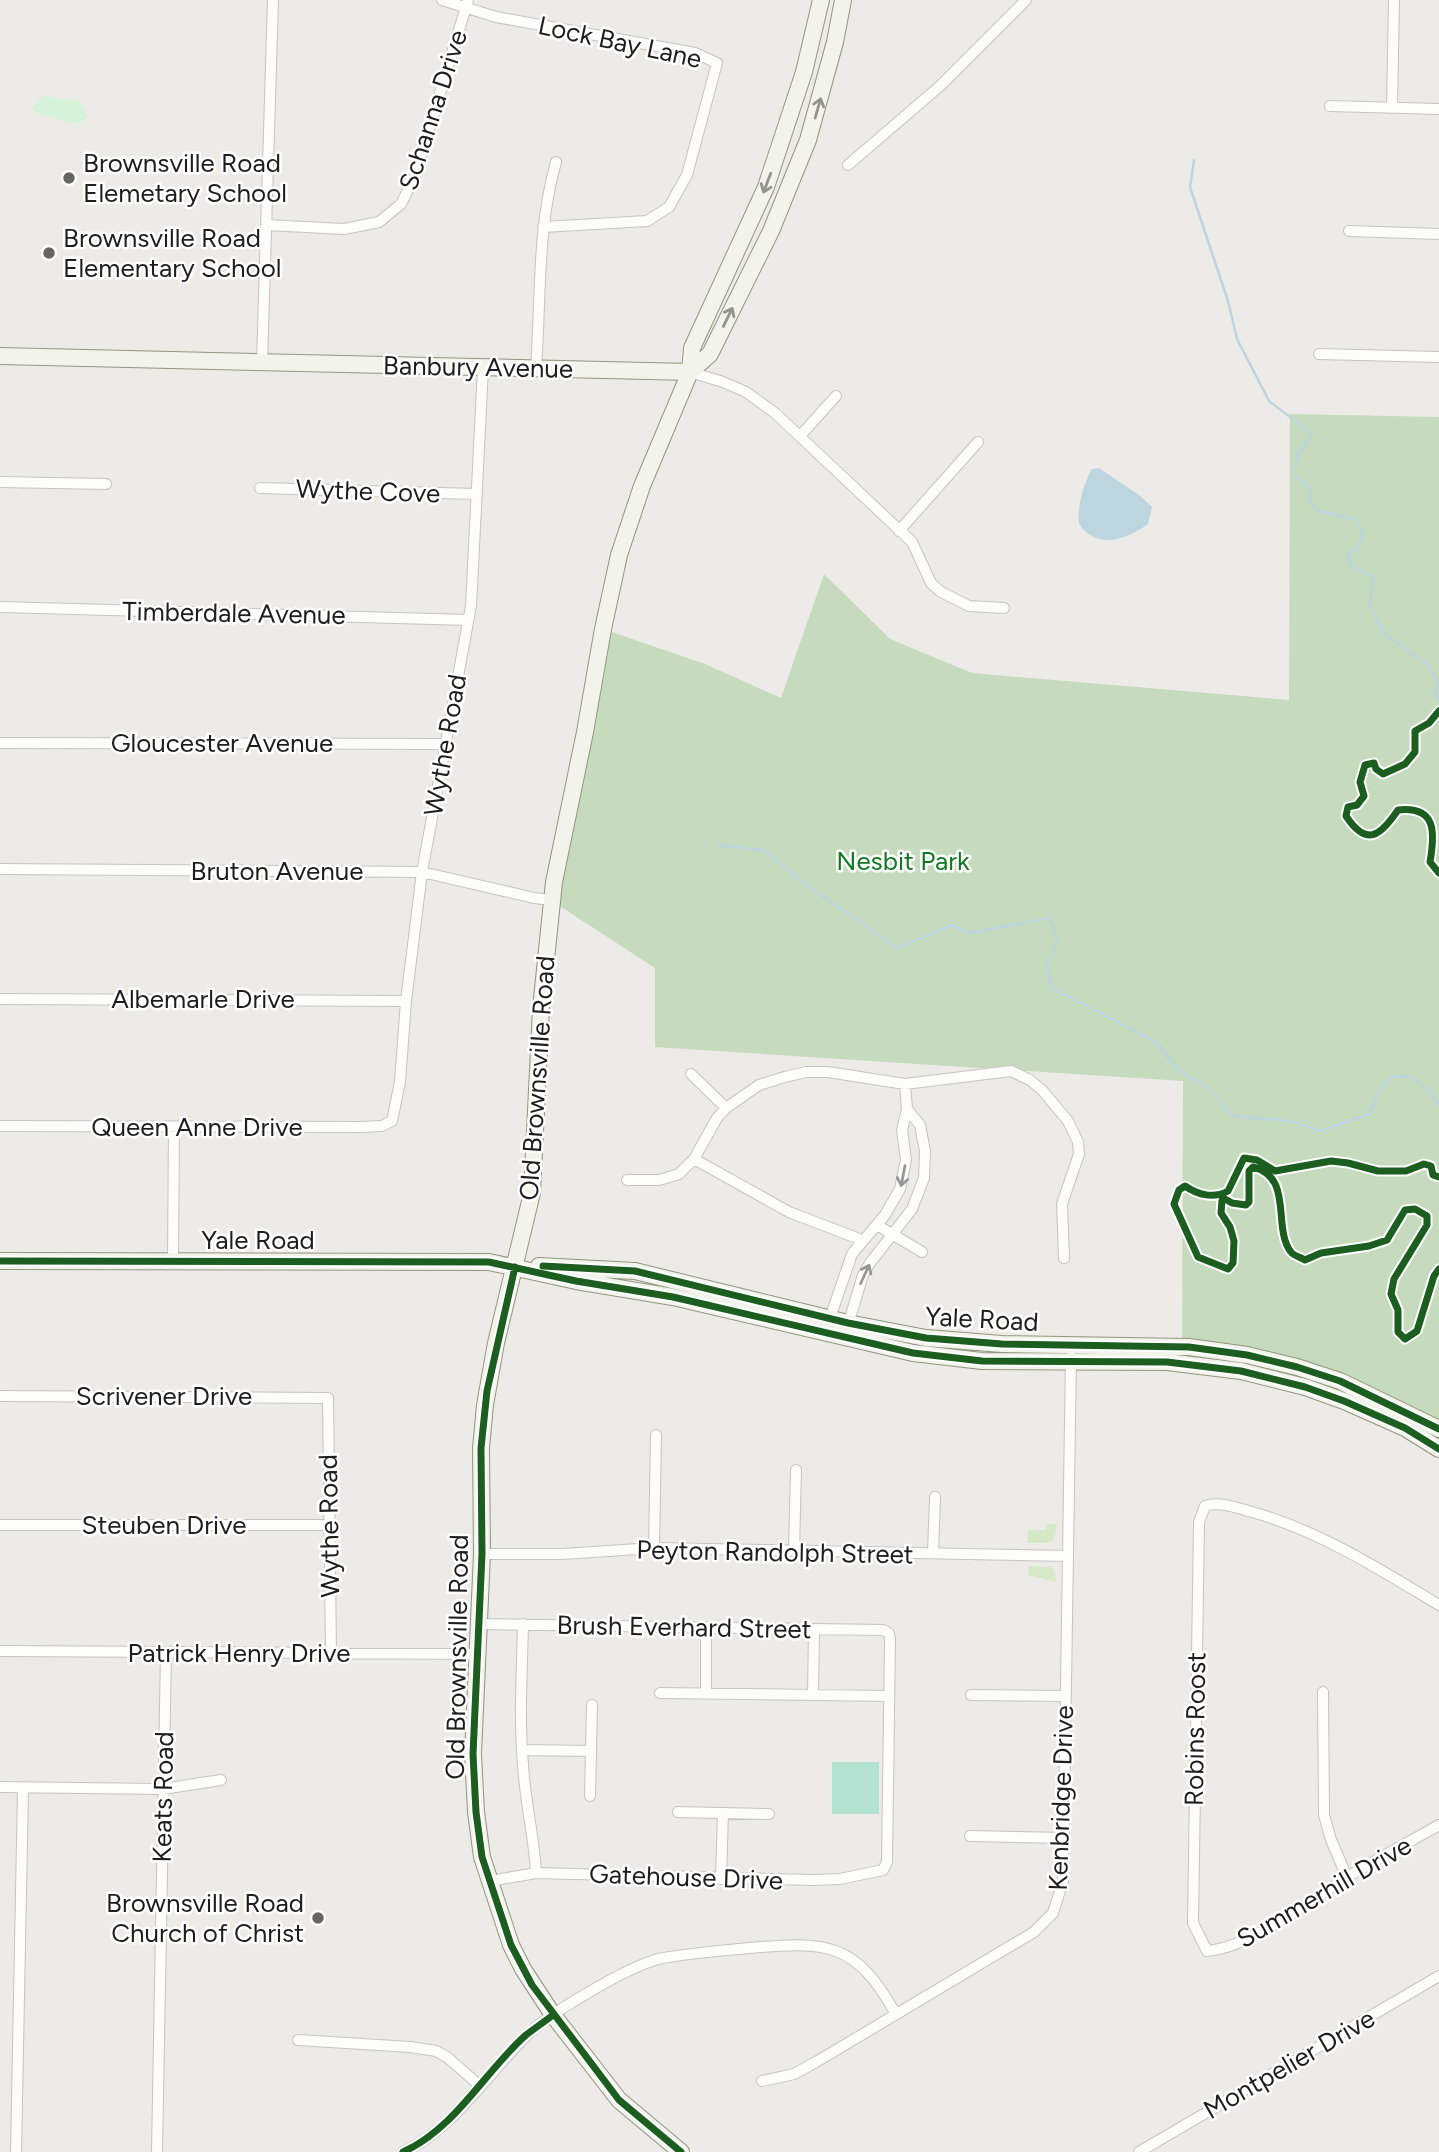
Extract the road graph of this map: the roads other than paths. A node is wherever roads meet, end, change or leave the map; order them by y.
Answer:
1 (273, 0) edge
2 (442, 0) edge
3 (821, 0) edge
4 (843, 0) edge
5 (1026, 0) edge
6 (1394, 0) edge
7 (467, 4) edge
8 (1330, 106) dead end
9 (1392, 107) junction
10 (1439, 109) edge
11 (556, 162) dead end
12 (848, 165) dead end
13 (267, 225) junction
14 (543, 227) junction
15 (1349, 231) dead end
16 (1439, 233) edge
17 (1319, 354) dead end
18 (0, 356) edge
19 (1439, 357) edge
20 (262, 362) junction
21 (483, 368) junction
22 (536, 368) junction
23 (690, 372) junction
24 (836, 396) dead end
25 (800, 436) junction
26 (978, 442) dead end
27 (0, 482) edge
28 (106, 484) dead end
29 (260, 488) dead end
30 (476, 494) junction
31 (899, 531) junction
32 (0, 607) edge
33 (1004, 608) dead end
34 (468, 620) junction
35 (0, 743) edge
36 (445, 744) junction
37 (0, 869) edge
38 (422, 872) junction
39 (551, 900) junction
40 (0, 999) edge
41 (406, 1000) junction
42 (691, 1074) dead end
43 (905, 1084) junction
44 (726, 1108) junction
45 (907, 1109) junction
46 (392, 1121) joint
47 (0, 1126) edge
48 (174, 1127) junction
49 (694, 1159) junction
50 (627, 1180) dead end
51 (877, 1225) junction
52 (892, 1234) junction
53 (862, 1240) junction
54 (922, 1252) dead end
55 (1064, 1258) dead end
56 (0, 1261) edge
57 (173, 1261) junction
58 (515, 1267) junction
59 (828, 1326) junction
60 (846, 1331) junction
61 (1071, 1344) junction
62 (1071, 1362) junction
63 (0, 1396) edge
64 (328, 1398) joint
65 (1439, 1429) edge
66 (656, 1435) dead end
67 (1439, 1449) edge
68 (796, 1470) dead end
69 (935, 1497) dead end
70 (0, 1525) edge
71 (329, 1525) junction
72 (654, 1548) junction
73 (794, 1551) junction
74 (933, 1553) junction
75 (482, 1555) junction
76 (1068, 1556) junction
77 (1439, 1605) edge
78 (477, 1624) junction
79 (523, 1624) junction
80 (706, 1627) junction
81 (814, 1629) junction
82 (0, 1651) edge
83 (166, 1652) junction
84 (331, 1654) junction
85 (478, 1654) junction
86 (1323, 1692) dead end
87 (660, 1693) dead end
88 (706, 1693) junction
89 (813, 1695) junction
90 (971, 1695) dead end
91 (888, 1696) junction
92 (1065, 1696) junction
93 (592, 1705) dead end
94 (522, 1750) junction
95 (591, 1751) junction
96 (221, 1780) dead end
97 (0, 1787) edge
98 (23, 1788) junction
99 (162, 1788) junction
100 (590, 1796) dead end
101 (678, 1812) dead end
102 (723, 1813) junction
103 (769, 1814) dead end
104 (1439, 1825) edge
105 (970, 1836) dead end
106 (1063, 1838) junction
107 (536, 1873) junction
108 (1348, 1877) junction
109 (721, 1879) junction
110 (490, 1881) junction
111 (646, 1949) dead end
112 (1207, 1951) junction
113 (651, 1961) junction
114 (1198, 1961) dead end
115 (1439, 1976) edge
116 (895, 2013) junction
117 (553, 2015) junction
118 (298, 2040) dead end
119 (762, 2081) dead end
120 (480, 2085) junction
121 (418, 2149) edge
122 (16, 2152) edge
123 (157, 2152) edge
124 (403, 2152) edge
125 (681, 2152) edge
126 (1139, 2152) edge

1 - 13 street
2 - 7 street, Lock Bay Lane
3 -> 23 main road
23 -> 4 main road
5 - 12 street
6 - 9 street
7 - 13 street, Schanna Drive
7 - 14 street, Lock Bay Lane
8 - 9 street
9 - 10 street
11 - 14 street
13 - 20 street
14 - 22 street
15 - 16 street
17 - 19 street
18 - 20 main road, Banbury Avenue
20 - 21 main road, Banbury Avenue
21 - 22 main road, Banbury Avenue
21 - 30 street, Wythe Road
22 - 23 main road, Banbury Avenue
23 - 25 street, Banbury Avenue
23 - 39 main road, Old Brownsville Road
24 - 25 street
25 - 31 street, Banbury Avenue
26 - 31 street
27 - 28 street
29 - 30 street, Wythe Cove
30 - 34 street, Wythe Road
31 - 33 street, Banbury Avenue
32 - 34 street, Timberdale Avenue
34 - 36 street, Wythe Road
35 - 36 street, Gloucester Avenue
36 - 38 street, Wythe Road
37 - 38 street, Bruton Avenue
38 - 39 street, Bruton Avenue
38 - 41 street, Wythe Road
39 - 58 main road, Old Brownsville Road
40 - 41 street, Albemarle Drive
41 - 46 street, Wythe Road
42 - 44 street
43 - 44 street
43 - 45 street
43 - 55 street
44 - 49 street
45 -> 51 street
45 - 52 street
46 - 48 street, Queen Anne Drive
47 - 48 street, Queen Anne Drive
48 - 57 street
49 - 50 street
49 - 53 street
51 - 52 street
51 - 53 street
52 - 54 street
60 -> 52 street
53 - 59 street
56 - 57 main road, Yale Road
57 - 58 main road, Yale Road
58 - 59 main road, Yale Road
58 - 75 main road, Old Brownsville Road
59 - 60 main road, Yale Road
60 - 61 main road, Yale Road
60 - 62 main road, Yale Road
61 - 62 street, Kenbridge Drive
61 - 65 main road, Yale Road
62 - 67 main road, Yale Road
62 - 76 street, Kenbridge Drive
63 - 64 street, Scrivener Drive
64 - 71 street, Wythe Road
66 - 72 street
68 - 73 street
69 - 74 street
70 - 71 street, Steuben Drive
71 - 84 street, Wythe Road
72 - 73 street, Peyton Randolph Street
72 - 75 street, Peyton Randolph Street
73 - 74 street, Peyton Randolph Street
74 - 76 street, Peyton Randolph Street
75 - 78 main road, Old Brownsville Road
76 - 92 street, Kenbridge Drive
77 - 112 street, Robins Roost
78 - 79 street, Brush Everhard Street
78 - 85 main road, Old Brownsville Road
79 - 80 street, Brush Everhard Street
79 - 94 street
80 - 81 street, Brush Everhard Street
80 - 88 street
81 - 89 street
81 - 91 street, Brush Everhard Street
82 - 83 street, Patrick Henry Drive
83 - 84 street, Patrick Henry Drive
83 - 99 street, Keats Road
84 - 85 street, Patrick Henry Drive
85 - 110 main road, Old Brownsville Road
86 - 108 street
87 - 88 street
88 - 89 street
89 - 91 street
90 - 92 street
91 - 109 street, Gatehouse Drive
92 - 106 street, Kenbridge Drive
93 - 95 street
94 - 95 street
94 - 107 street
95 - 100 street
96 - 99 street
97 - 98 street
98 - 99 street
98 - 122 street
99 - 123 street, Keats Road
101 - 102 street
102 - 103 street
102 - 109 street
104 - 108 street, Summerhill Drive
105 - 106 street
106 - 116 street, Kenbridge Drive
107 - 109 street, Gatehouse Drive
107 - 110 street, Gatehouse Drive
108 - 112 street, Summerhill Drive
110 - 117 main road, Old Brownsville Road
111 - 113 street
112 - 114 street
113 - 116 street
113 - 117 street
115 - 126 street, Montpelier Drive
116 - 119 street, Kenbridge Drive
117 - 120 street
117 - 125 main road, Old Brownsville Road
118 - 120 street
120 - 121 street
121 - 124 street

